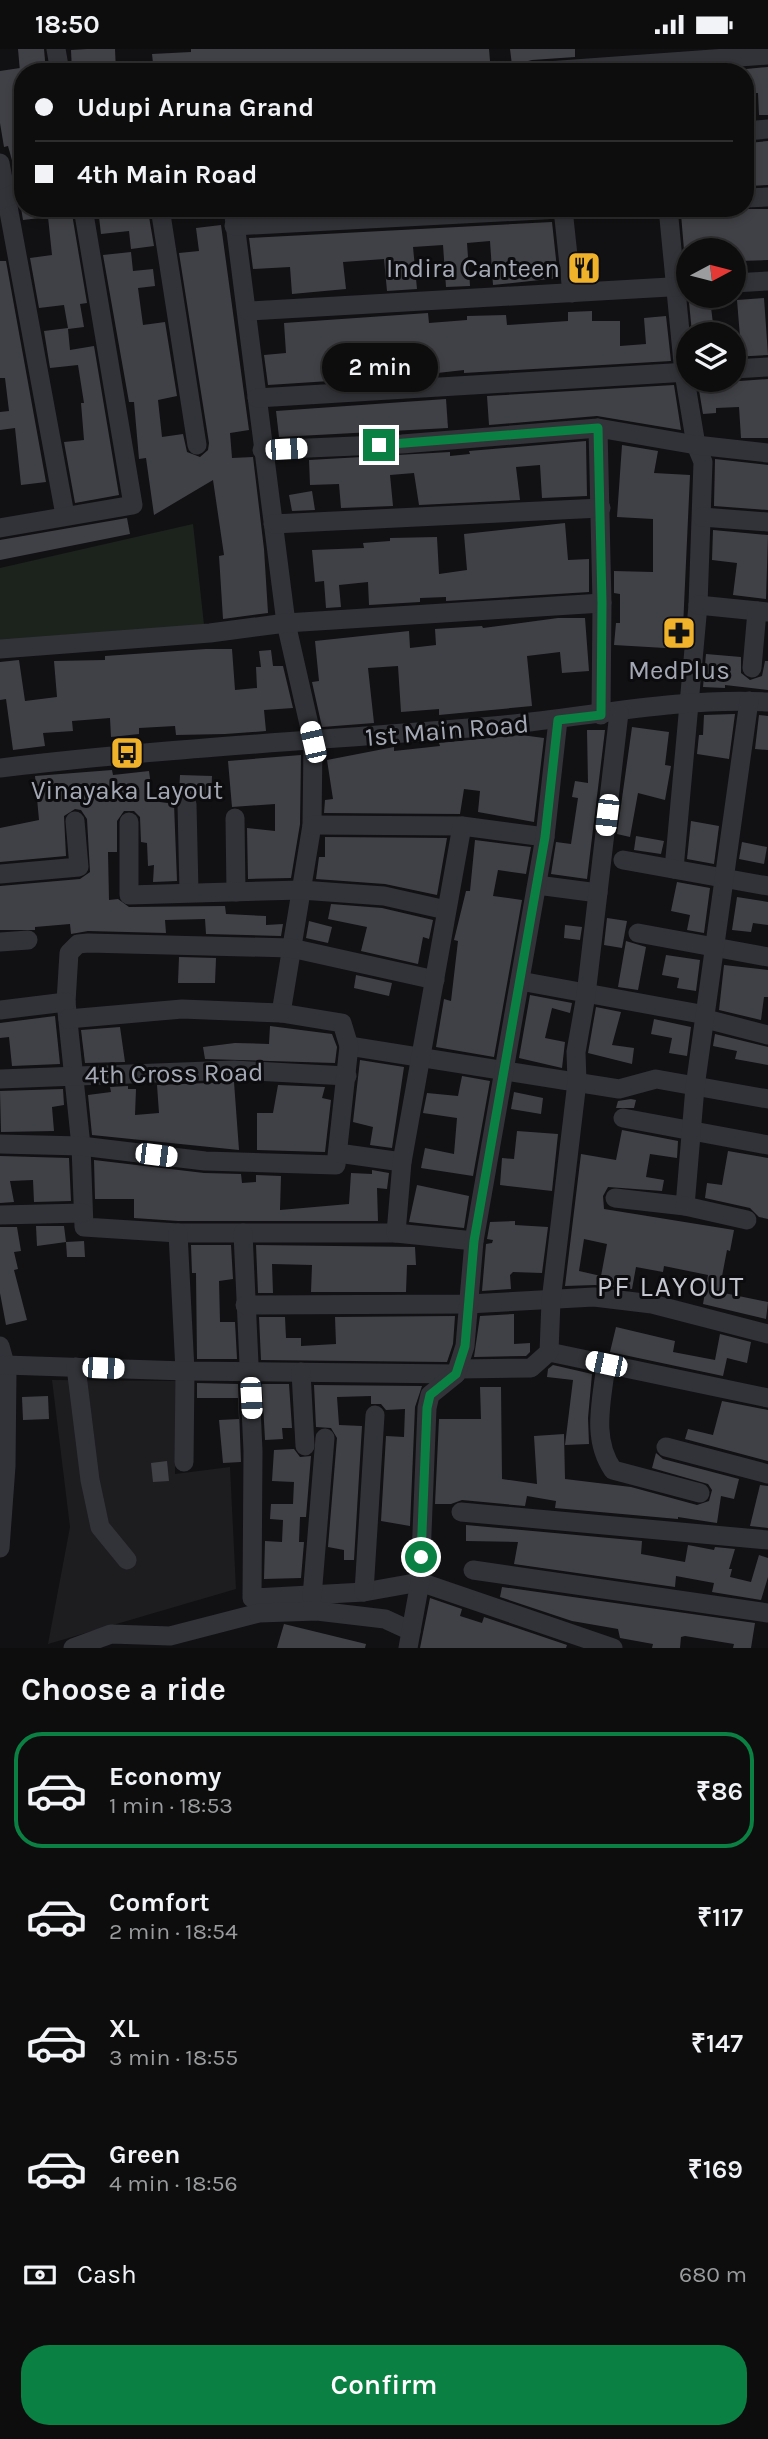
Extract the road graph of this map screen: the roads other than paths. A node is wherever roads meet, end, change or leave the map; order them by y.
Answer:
1 (768, 55) edge
2 (652, 61) edge
3 (630, 63) edge
4 (0, 163) edge
5 (9, 196) edge
6 (85, 217) edge
7 (161, 217) edge
8 (233, 217) edge
9 (565, 217) edge
10 (670, 217) edge
11 (676, 253) edge
12 (768, 281) edge
13 (746, 282) edge
14 (676, 287) edge
15 (572, 293) junction
16 (248, 311) junction
17 (768, 367) edge
18 (746, 368) edge
19 (676, 373) edge
20 (689, 392) edge
21 (257, 398) junction
22 (598, 428) junction
23 (197, 445) dead end
24 (696, 445) junction
25 (262, 450) junction
26 (768, 453) edge
27 (601, 508) junction
28 (65, 515) junction
29 (702, 517) junction
30 (768, 522) edge
31 (1, 524) edge
32 (273, 524) junction
33 (602, 603) junction
34 (698, 605) junction
35 (763, 611) edge
36 (286, 624) junction
37 (0, 649) edge
38 (752, 668) dead end
39 (758, 701) edge
40 (688, 703) junction
41 (610, 714) junction
42 (558, 720) junction
43 (313, 742) junction
44 (0, 768) edge
45 (187, 804) dead end
46 (235, 818) dead end
47 (75, 821) dead end
48 (129, 822) dead end
49 (312, 825) junction
50 (462, 826) junction
51 (545, 837) junction
52 (623, 860) dead end
53 (674, 869) junction
54 (0, 874) edge
55 (725, 878) junction
56 (537, 885) junction
57 (768, 886) edge
58 (301, 890) junction
59 (189, 892) junction
60 (236, 892) junction
61 (598, 893) junction
62 (446, 910) junction
63 (638, 933) dead end
64 (28, 940) dead end
65 (0, 942) edge
66 (291, 949) junction
67 (716, 949) junction
68 (768, 957) edge
69 (435, 980) junction
70 (520, 981) junction
71 (586, 995) junction
72 (0, 1010) edge
73 (67, 1010) junction
74 (281, 1013) junction
75 (706, 1017) junction
76 (768, 1035) edge
77 (349, 1046) junction
78 (422, 1060) junction
79 (503, 1071) junction
80 (75, 1075) junction
81 (347, 1076) junction
82 (0, 1079) edge
83 (577, 1081) junction
84 (695, 1087) junction
85 (768, 1099) edge
86 (623, 1118) dead end
87 (692, 1131) junction
88 (0, 1144) edge
89 (768, 1145) edge
90 (81, 1146) junction
91 (338, 1153) junction
92 (402, 1162) junction
93 (615, 1198) dead end
94 (685, 1206) junction
95 (83, 1213) junction
96 (0, 1215) edge
97 (747, 1220) dead end
98 (178, 1233) junction
99 (243, 1233) junction
100 (396, 1233) junction
101 (474, 1241) junction
102 (551, 1301) junction
103 (468, 1304) junction
104 (245, 1305) junction
105 (768, 1334) edge
106 (550, 1352) junction
107 (2, 1357) edge
108 (606, 1364) junction
109 (76, 1367) junction
110 (185, 1371) junction
111 (249, 1371) junction
112 (458, 1371) junction
113 (301, 1373) junction
114 (768, 1398) edge
115 (375, 1415) dead end
116 (325, 1438) dead end
117 (305, 1445) dead end
118 (666, 1447) dead end
119 (184, 1462) dead end
120 (3, 1466) edge
121 (768, 1474) edge
122 (700, 1493) dead end
123 (461, 1512) dead end
124 (768, 1540) edge
125 (0, 1548) edge
126 (127, 1560) dead end
127 (473, 1570) dead end
128 (420, 1582) junction
129 (365, 1592) junction
130 (312, 1597) junction
131 (768, 1613) edge
132 (409, 1640) edge
133 (73, 1648) edge
134 (613, 1648) edge

1 - 2 street
2 - 3 street
4 - 5 street
5 - 28 street
6 - 28 street
7 - 23 street
8 - 16 street
9 - 15 street
10 - 11 street
12 - 13 street
14 - 15 street
15 - 16 street
16 - 21 street
17 - 18 street
19 - 21 street
20 - 24 street
21 - 25 street
22 - 24 street
22 - 25 street
22 - 27 street
24 - 26 street
24 - 29 street
25 - 32 street
27 - 32 street
27 - 33 street
28 - 31 street
29 - 30 street
29 - 34 street
32 - 36 street
33 - 36 street
33 - 41 street
34 - 35 street
34 - 40 street
35 - 38 street
36 - 37 street
36 - 43 street
39 - 40 street, 1st Main Road
39 - 55 street
40 - 41 street, 1st Main Road
40 - 53 street
41 - 42 street, 1st Main Road
41 - 61 street
42 - 43 street, 1st Main Road
42 - 51 street
43 - 44 street, 1st Main Road
43 - 49 street
45 - 59 street
46 - 60 street
47 - 54 street
48 - 59 street
49 - 50 street
49 - 58 street
50 - 51 street
50 - 62 street
51 - 56 street
52 - 53 street
53 - 55 street
55 - 57 street
55 - 67 street
56 - 61 street
56 - 70 street
58 - 60 street
58 - 62 street
58 - 66 street
59 - 60 street
61 - 71 street
62 - 69 street
63 - 67 street
64 - 65 street
66 - 69 street
66 - 73 street
66 - 74 street
67 - 68 street
67 - 75 street
69 - 78 street
70 - 71 street
70 - 79 street
71 - 75 street
71 - 83 street
72 - 73 street
73 - 74 street
73 - 80 street
74 - 77 street
75 - 76 street
75 - 84 street
77 - 78 street
77 - 81 street
78 - 79 street
78 - 92 street
79 - 83 street
79 - 101 street
80 - 81 street, 4th Cross Road
80 - 82 street, 4th Cross Road
80 - 90 street
81 - 91 street
83 - 84 street
83 - 102 street
84 - 85 street
84 - 87 street
86 - 87 street
87 - 89 street
87 - 94 street
88 - 90 street
90 - 91 street
90 - 95 street
91 - 92 street
92 - 100 street
93 - 94 street
94 - 97 street
95 - 96 street
95 - 98 street
98 - 99 street
98 - 110 street
99 - 100 street
99 - 104 street
100 - 101 street
101 - 103 street
102 - 103 street
102 - 105 street
102 - 106 street
103 - 104 street
103 - 112 street
104 - 111 street
106 - 108 street
106 - 112 street
107 - 109 street
107 - 120 street
108 - 114 street
108 - 122 street
109 - 110 street
109 - 126 street
110 - 111 street
110 - 119 street
111 - 113 street
111 - 130 street
112 - 113 street
112 - 128 street
113 - 117 street
115 - 129 street
116 - 130 street
118 - 121 street
120 - 125 street
123 - 124 street
127 - 131 street
128 - 129 street
128 - 132 street
128 - 134 street
129 - 130 street
132 - 133 street

